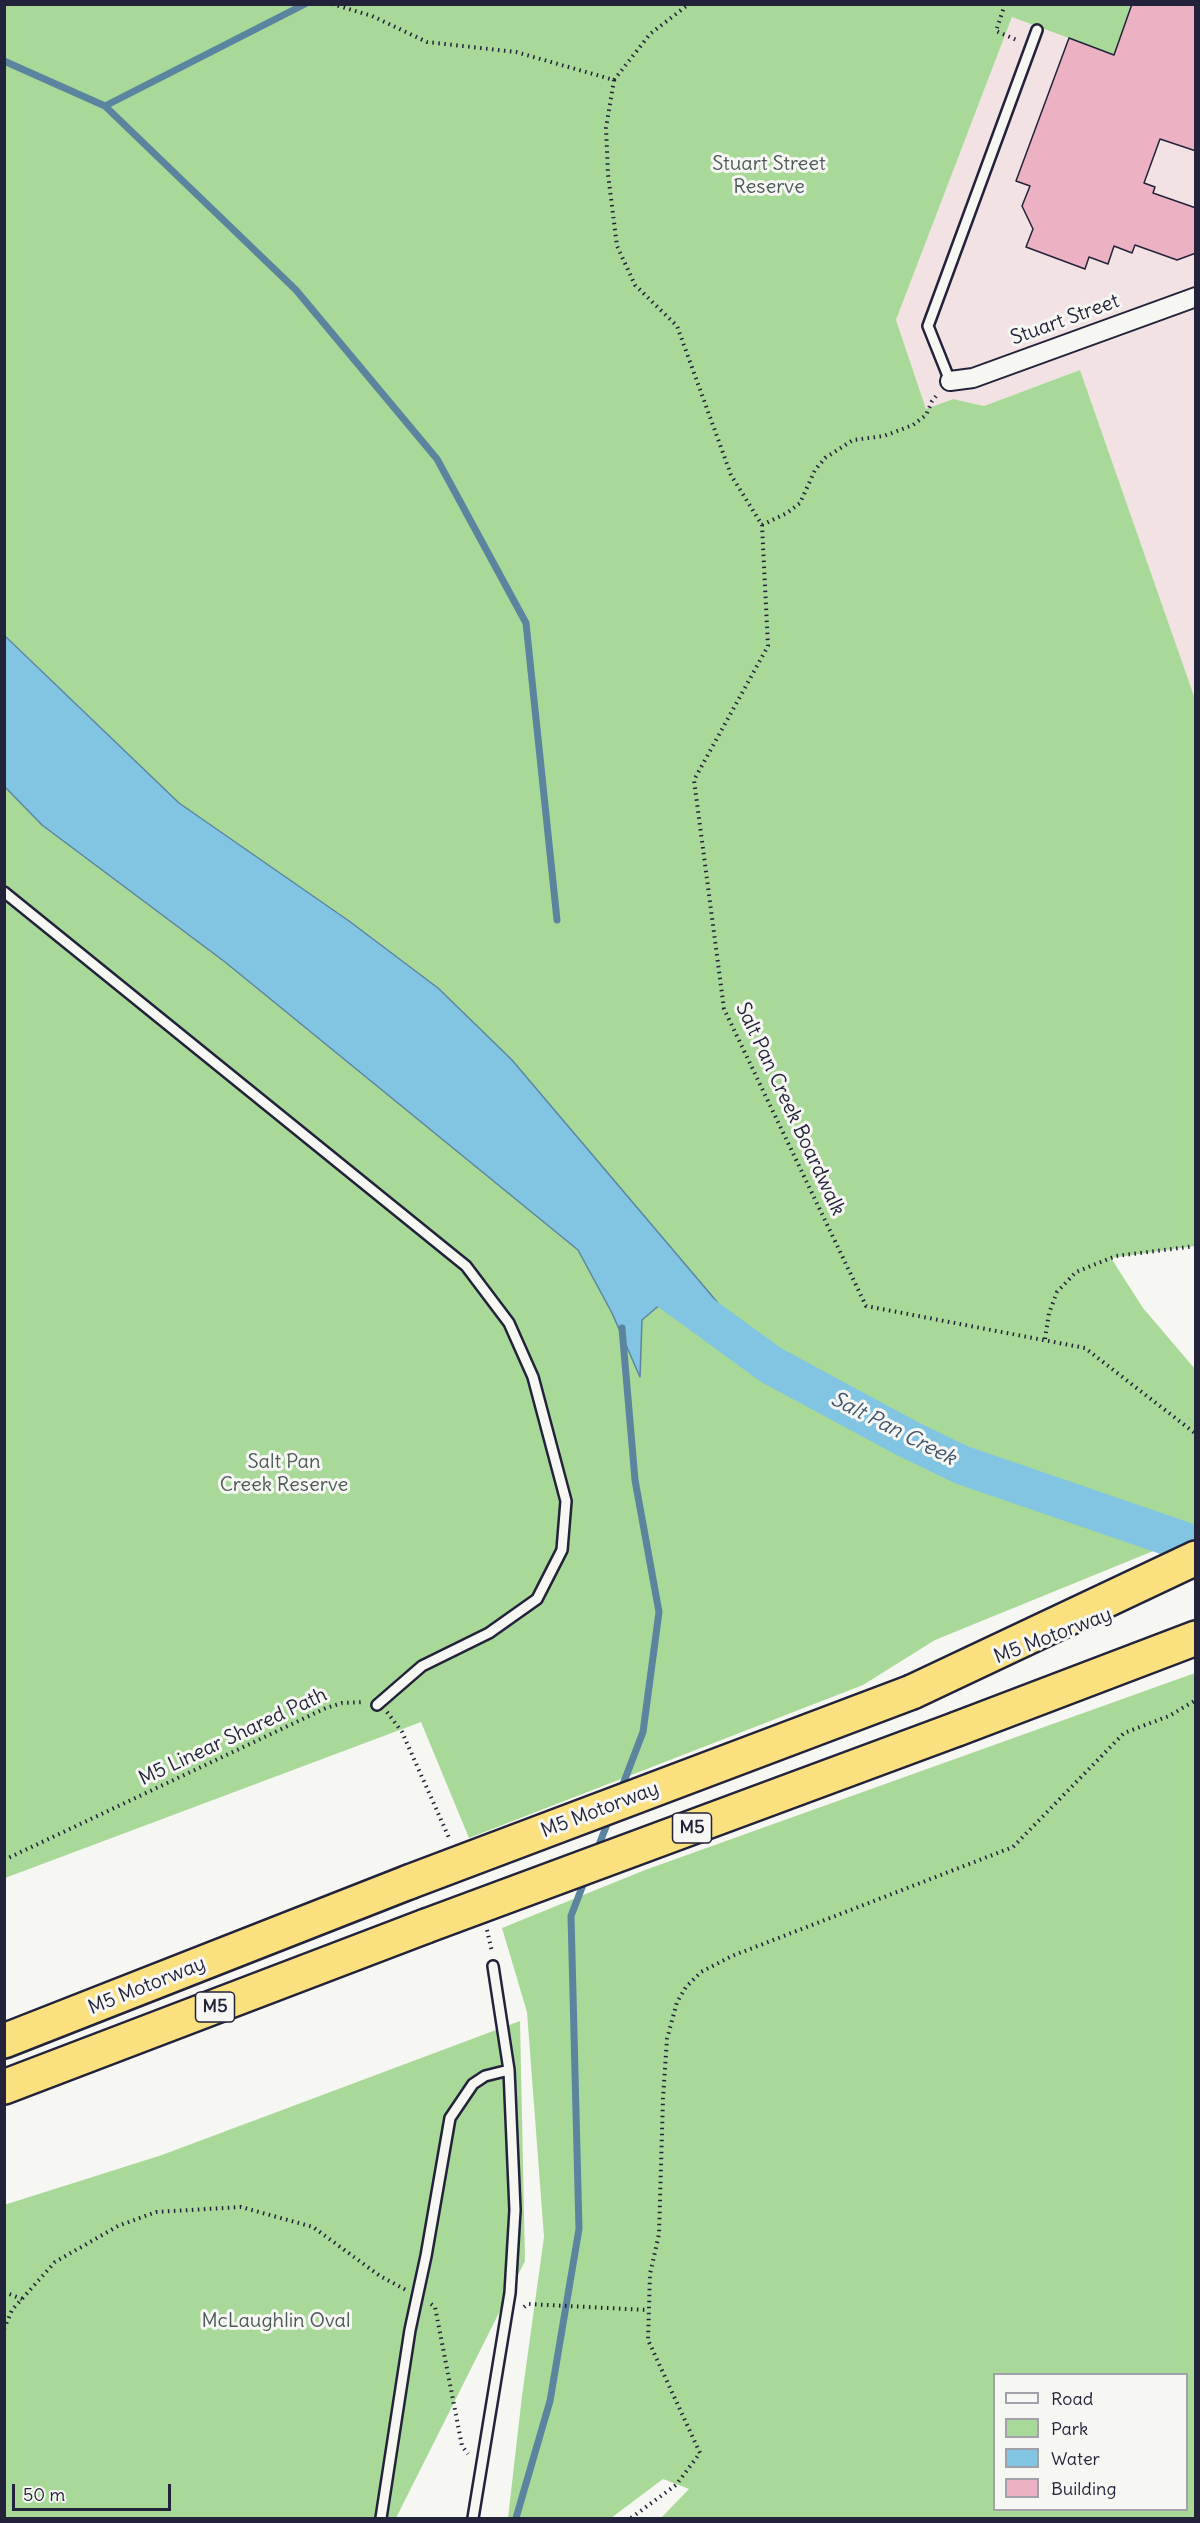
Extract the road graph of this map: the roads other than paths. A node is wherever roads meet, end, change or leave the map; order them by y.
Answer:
1 (1037, 30) dead end
2 (1196, 297) edge
3 (950, 381) joint
4 (4, 892) edge
5 (1196, 1558) edge
6 (1196, 1580) edge
7 (1196, 1638) edge
8 (1196, 1655) edge
9 (912, 1692) junction
10 (377, 1705) road end
11 (957, 1729) junction
12 (493, 1966) road end
13 (4, 2041) edge
14 (509, 2070) junction
15 (4, 2087) edge
16 (381, 2518) edge
17 (473, 2518) edge

1 - 3 lane
2 - 3 street, Stuart Street
4 - 10 lane
5 - 9 highway
6 - 9 highway, M5 Motorway / M5
7 - 11 highway, M5
8 - 11 highway, M5
9 - 13 highway, M5 Motorway / M5, bridge
11 - 15 highway, M5, bridge
12 - 14 lane
14 - 16 lane
14 - 17 lane

